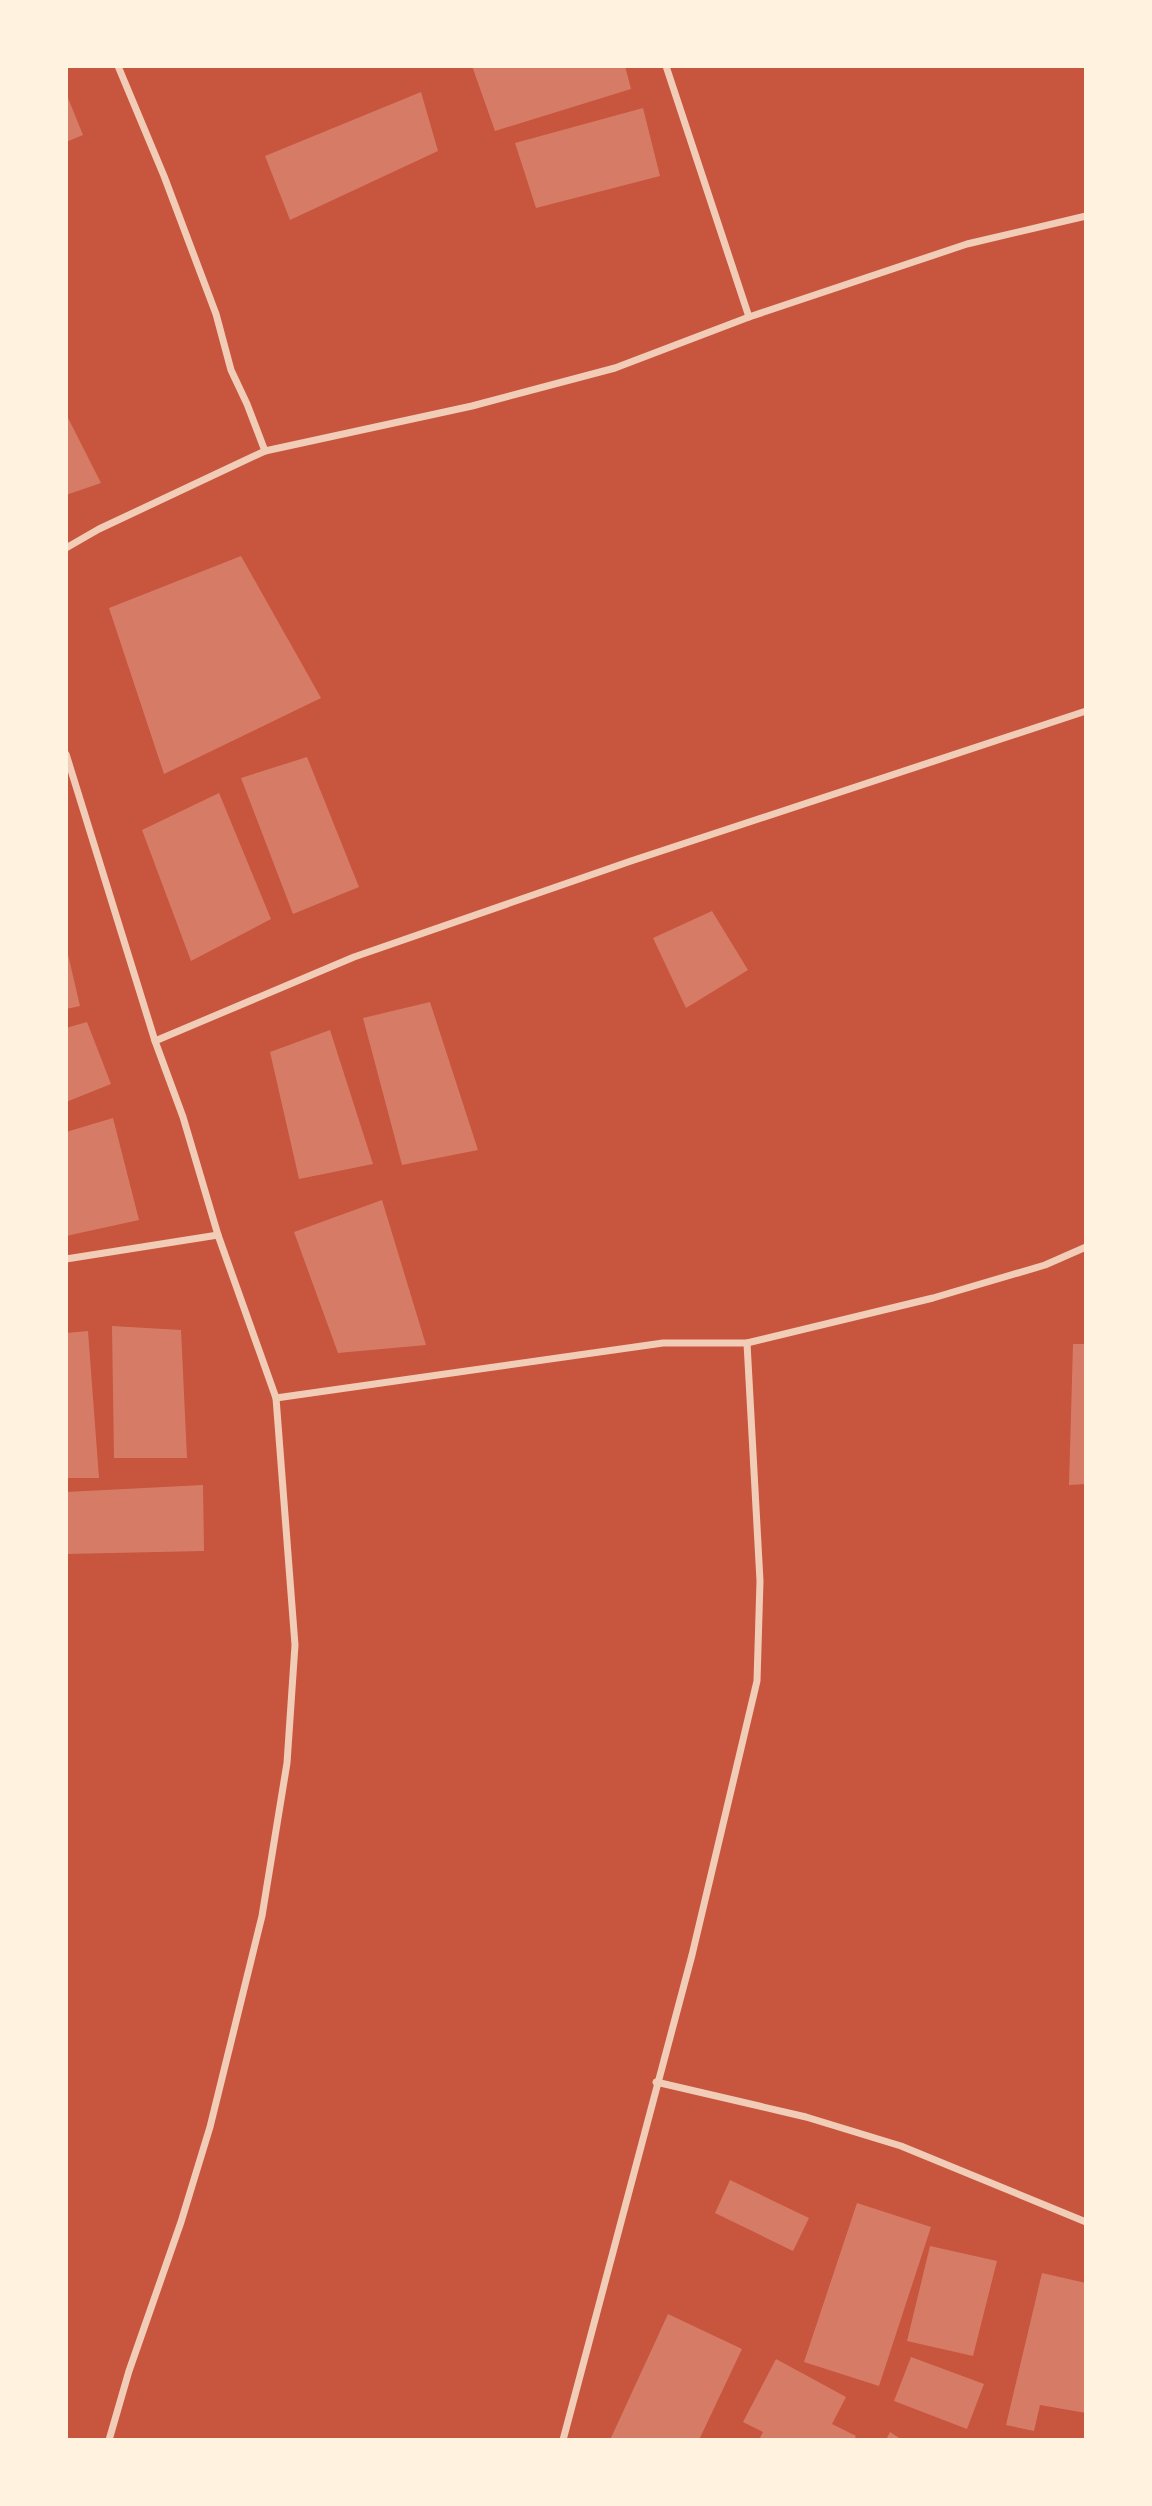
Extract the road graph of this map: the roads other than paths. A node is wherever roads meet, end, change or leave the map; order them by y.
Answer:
1 (118, 66) edge
2 (666, 66) edge
3 (1086, 216) edge
4 (749, 317) junction
5 (265, 451) junction
6 (66, 548) edge
7 (1086, 711) edge
8 (66, 754) edge
9 (155, 1041) junction
10 (218, 1235) junction
11 (1086, 1247) edge
12 (66, 1259) edge
13 (747, 1343) junction
14 (276, 1398) junction
15 (656, 2082) junction
16 (1086, 2222) edge
17 (110, 2440) edge
18 (563, 2440) edge

1 - 5 street
2 - 4 street
3 - 4 street
4 - 5 street
5 - 6 street
7 - 9 street
8 - 9 street
9 - 10 street
10 - 12 street
10 - 14 street
11 - 13 street
13 - 14 street
13 - 15 street
14 - 17 street
15 - 16 street
15 - 18 street

